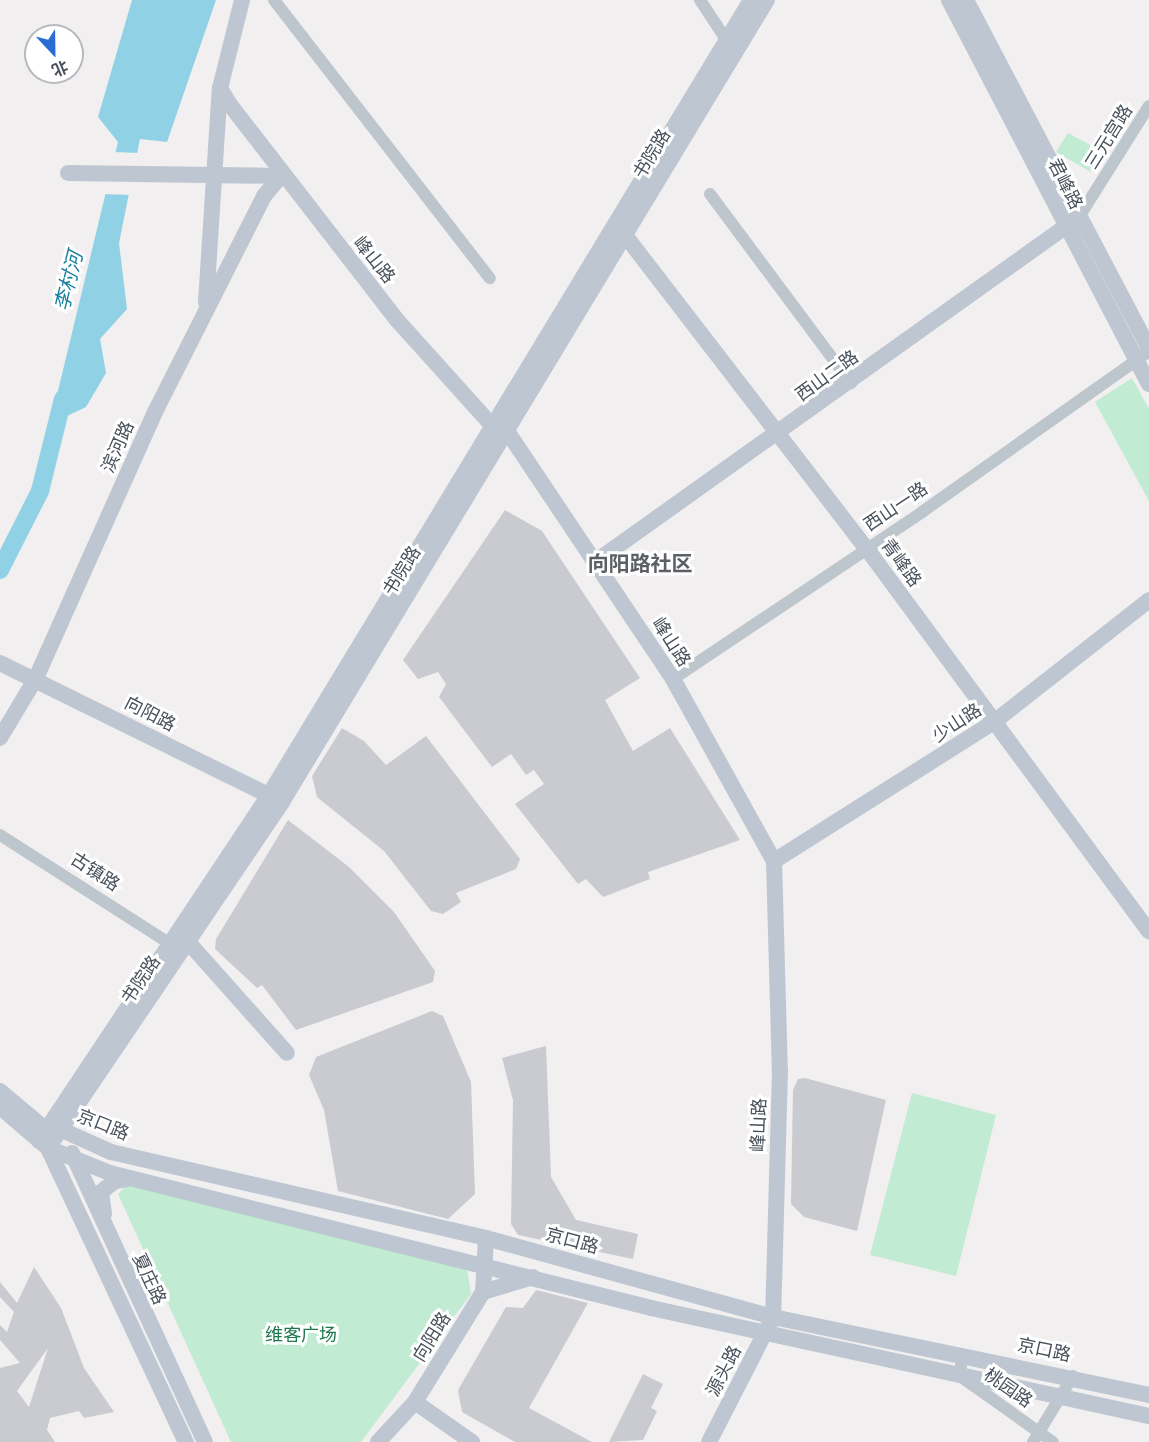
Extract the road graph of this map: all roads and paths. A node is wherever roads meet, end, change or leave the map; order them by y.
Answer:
1 (242, 0) edge
2 (274, 0) edge
3 (700, 0) edge
4 (751, 0) edge
5 (767, 0) edge
6 (949, 0) edge
7 (966, 0) edge
8 (727, 41) junction
9 (220, 88) junction
10 (1149, 106) edge
11 (68, 173) dead end
12 (214, 174) junction
13 (281, 176) junction
14 (710, 194) dead end
15 (1078, 217) junction
16 (1066, 228) junction
17 (621, 230) junction
18 (489, 278) dead end
19 (205, 311) junction
20 (1145, 353) edge
21 (851, 383) junction
22 (1149, 384) edge
23 (502, 432) junction
24 (779, 434) junction
25 (867, 549) junction
26 (595, 562) junction
27 (1149, 600) edge
28 (0, 663) edge
29 (30, 676) junction
30 (673, 679) junction
31 (994, 723) junction
32 (0, 738) edge
33 (276, 798) junction
34 (0, 835) edge
35 (774, 861) junction
36 (1149, 931) edge
37 (170, 943) junction
38 (189, 944) junction
39 (287, 1053) dead end
40 (0, 1091) edge
41 (0, 1107) edge
42 (62, 1130) junction
43 (44, 1139) junction
44 (74, 1158) junction
45 (130, 1179) junction
46 (106, 1230) junction
47 (486, 1238) junction
48 (485, 1263) junction
49 (535, 1277) junction
50 (483, 1293) junction
51 (772, 1317) junction
52 (763, 1335) junction
53 (962, 1354) junction
54 (960, 1376) junction
55 (1073, 1376) junction
56 (1149, 1395) edge
57 (1061, 1397) junction
58 (415, 1402) junction
59 (1149, 1416) edge
60 (1036, 1437) edge
61 (186, 1442) edge
62 (205, 1442) edge
63 (378, 1442) edge
64 (472, 1442) edge
65 (709, 1442) edge
66 (1053, 1442) edge

1 - 9 main road
2 - 18 street
3 - 8 street
4 - 8 main road, 书院路
5 - 17 main road, 书院路
6 - 16 main road, 君峰路
7 - 15 main road, 君峰路
8 - 17 main road, 书院路
9 - 12 main road
9 - 13 main road, 峰山路
10 - 15 street, 三元宫路
11 - 12 main road
12 - 13 main road
12 - 19 main road
13 - 19 main road, 滨河路
13 - 23 main road, 峰山路
14 - 21 street
15 - 16 main road, 西山二路
15 - 20 main road, 君峰路
16 - 20 main road, 君峰路
16 - 21 main road, 西山二路
17 - 23 main road, 书院路
17 - 24 main road, 青峰路
19 - 29 main road, 滨河路
20 - 22 main road, 君峰路
20 - 25 street, 西山一路
21 - 24 main road, 西山二路
23 - 26 main road, 峰山路
23 - 33 main road, 书院路
24 - 25 main road, 青峰路
24 - 26 main road, 西山二路
25 - 30 street, 西山一路
25 - 31 main road, 青峰路
26 - 30 main road, 峰山路
27 - 31 main road, 少山路
28 - 29 main road, 向阳路
29 - 32 main road, 滨河路
29 - 33 main road, 向阳路
30 - 35 main road, 峰山路
31 - 35 main road, 少山路
31 - 36 main road, 青峰路
33 - 37 main road, 书院路
33 - 38 main road, 书院路
34 - 37 street, 古镇路
35 - 51 main road, 峰山路
37 - 43 main road, 书院路
38 - 39 main road
38 - 42 main road, 书院路
40 - 43 main road
41 - 43 main road
42 - 43 main road, 书院路
42 - 44 main road, 夏庄路
42 - 47 main road, 京口路
43 - 44 main road
43 - 61 main road, 夏庄路
44 - 45 main road
44 - 46 main road, 夏庄路
45 - 46 main road
45 - 48 main road
46 - 62 main road, 夏庄路
47 - 48 main road, 向阳路
47 - 51 main road, 京口路
48 - 49 main road
48 - 50 main road, 向阳路
49 - 50 main road
49 - 52 main road
50 - 58 main road, 向阳路
51 - 52 main road, 源头路
51 - 53 main road, 京口路
52 - 54 main road
52 - 65 main road, 源头路
53 - 54 street, 桃园路
53 - 55 main road, 京口路
54 - 57 main road
54 - 60 street, 桃园路
55 - 56 main road, 京口路
55 - 57 street
57 - 59 main road
57 - 60 street
58 - 63 main road, 向阳路
58 - 64 main road
60 - 66 street, 桃园路

